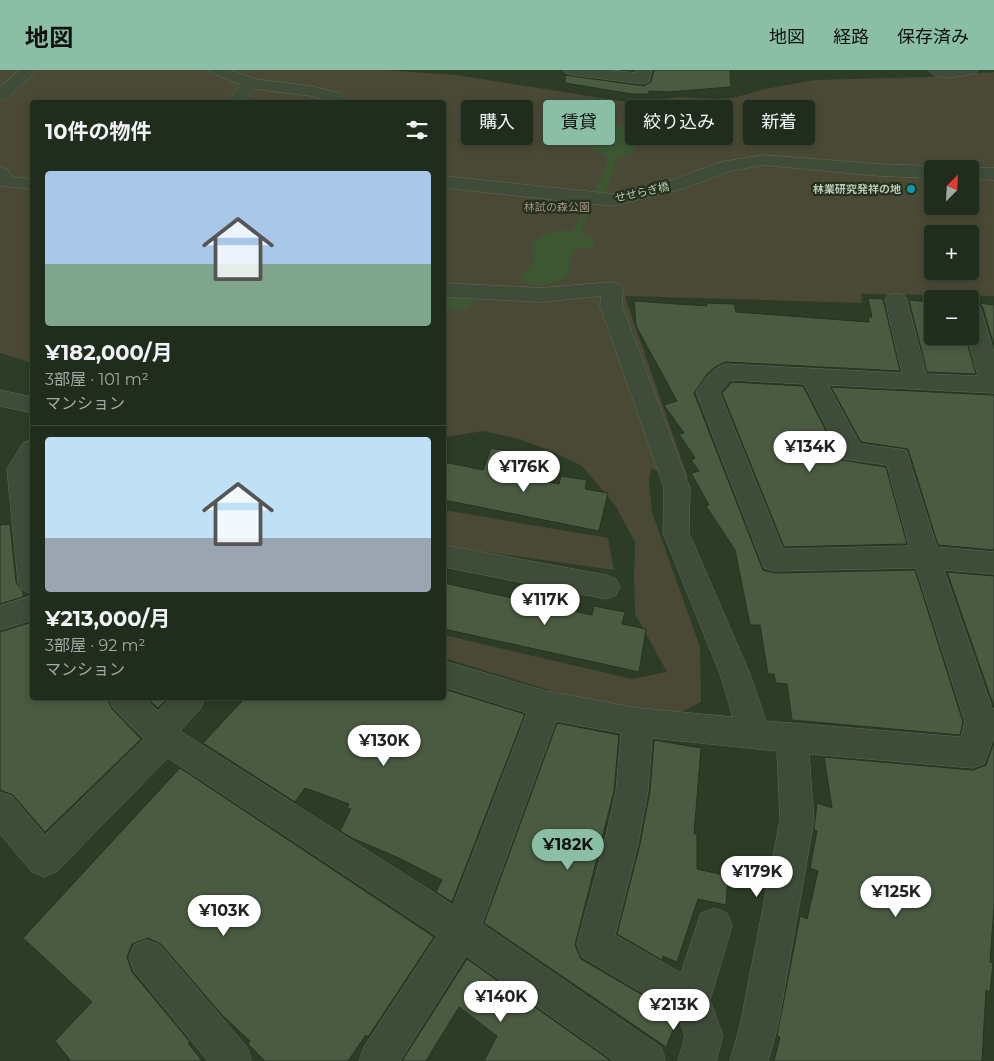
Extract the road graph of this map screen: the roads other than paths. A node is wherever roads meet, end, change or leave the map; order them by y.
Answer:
1 (30, 70) edge
2 (218, 70) edge
3 (572, 70) edge
4 (644, 70) edge
5 (970, 70) edge
6 (939, 71) edge
7 (252, 84) junction
8 (0, 95) edge
9 (236, 100) edge
10 (339, 100) edge
11 (924, 172) edge
12 (0, 173) edge
13 (979, 174) edge
14 (994, 174) edge
15 (446, 182) edge
16 (30, 184) edge
17 (446, 290) edge
18 (896, 300) dead end
19 (979, 339) edge
20 (812, 377) junction
21 (916, 381) junction
22 (993, 385) edge
23 (0, 398) edge
24 (30, 405) edge
25 (17, 459) edge
26 (446, 556) edge
27 (926, 557) junction
28 (994, 563) edge
29 (30, 566) edge
30 (606, 587) dead end
31 (30, 609) edge
32 (0, 618) edge
33 (446, 675) edge
34 (126, 700) edge
35 (189, 700) edge
36 (546, 705) junction
37 (638, 722) junction
38 (988, 722) edge
39 (754, 733) junction
40 (162, 736) junction
41 (792, 738) junction
42 (0, 808) edge
43 (714, 926) dead end
44 (461, 931) junction
45 (147, 958) dead end
46 (691, 1000) junction
47 (233, 1061) edge
48 (378, 1061) edge
49 (647, 1061) edge
50 (697, 1061) edge
51 (749, 1061) edge

1 - 8 street
2 - 7 street
3 - 4 street
5 - 6 street
7 - 9 street
7 - 10 street
11 - 15 street, せせらぎ橋
12 - 16 street
13 - 14 street
17 - 39 street
18 - 21 street
19 - 22 street
20 - 21 street
20 - 27 street
20 - 27 street
21 - 22 street
23 - 24 street
25 - 29 street
26 - 30 street
27 - 28 street
27 - 38 street
31 - 32 street
33 - 36 street
34 - 40 street
35 - 40 street
36 - 37 street
36 - 44 street
37 - 39 street
37 - 46 street
38 - 41 street
39 - 41 street
40 - 42 street
40 - 44 street
41 - 51 street
43 - 46 street
44 - 48 street
44 - 49 street
45 - 47 street
46 - 50 street

